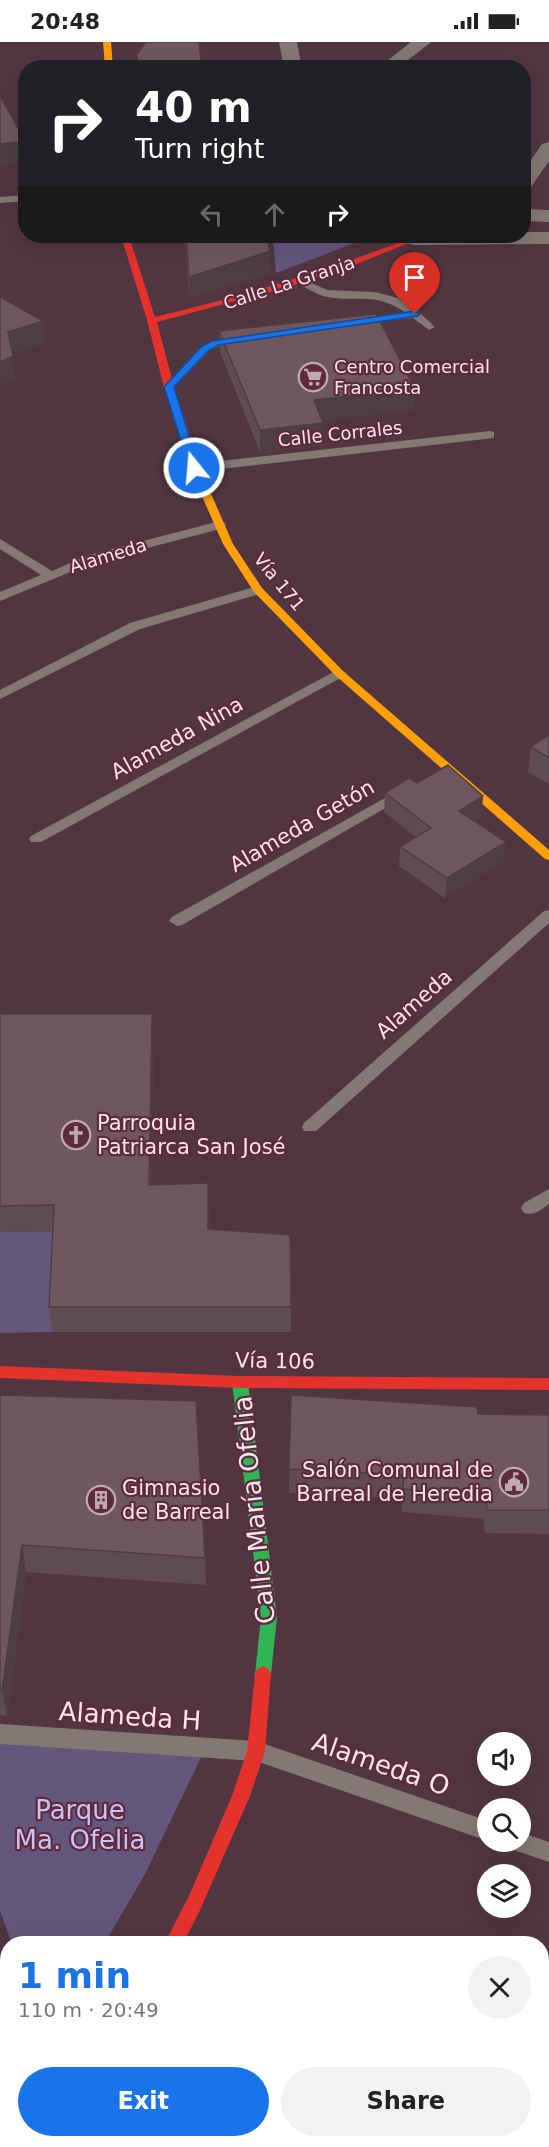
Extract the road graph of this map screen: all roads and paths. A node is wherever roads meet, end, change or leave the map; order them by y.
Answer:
1 (106, 42) edge
2 (288, 42) edge
3 (422, 42) edge
4 (108, 60) edge
5 (291, 60) edge
6 (398, 60) edge
7 (549, 148) edge
8 (531, 173) edge
9 (18, 199) edge
10 (0, 200) edge
11 (531, 216) edge
12 (549, 216) edge
13 (531, 238) edge
14 (549, 238) edge
15 (127, 243) edge
16 (402, 243) edge
17 (301, 281) junction
18 (415, 314) junction
19 (152, 320) junction
20 (349, 323) edge
21 (429, 327) dead end
22 (248, 337) edge
23 (169, 387) junction
24 (490, 435) dead end
25 (194, 468) junction
26 (220, 525) junction
27 (0, 543) edge
28 (51, 576) junction
29 (258, 590) junction
30 (0, 597) edge
31 (339, 673) junction
32 (0, 695) edge
33 (416, 785) edge
34 (36, 839) dead end
35 (549, 856) edge
36 (549, 915) edge
37 (177, 921) dead end
38 (310, 1127) dead end
39 (549, 1195) edge
40 (530, 1208) dead end
41 (0, 1372) edge
42 (240, 1382) junction
43 (549, 1384) edge
44 (0, 1734) edge
45 (256, 1751) junction
46 (477, 1827) edge
47 (531, 1846) edge
48 (549, 1852) edge
49 (177, 1936) edge

1 - 4 main road
2 - 5 street
3 - 6 street
7 - 8 street
9 - 10 lane
11 - 12 street
13 - 14 street
15 - 19 main road, Vía 171
16 - 17 main road, Calle La Granja
17 - 18 lane
17 - 19 main road, Calle La Granja
18 - 20 lane
18 - 21 lane
19 - 23 main road, Vía 171
22 - 23 lane
23 - 25 main road, Vía 171
24 - 25 lane, Calle Corrales
25 - 26 main road, Vía 171
26 - 28 lane, Alameda
26 - 29 main road, Vía 171
27 - 28 lane
28 - 30 lane, Alameda
29 - 31 main road, Vía 171
29 - 32 lane
31 - 34 lane, Alameda Nina
31 - 35 main road, Vía 171
33 - 37 lane, Alameda Getón
36 - 38 lane, Alameda
39 - 40 lane
41 - 42 main road, Vía 106
42 - 43 main road, Vía 106
42 - 45 main road, Calle María Ofelia
44 - 45 lane, Alameda H
45 - 46 lane, Alameda O
45 - 49 main road, Calle María Ofelia
47 - 48 lane

